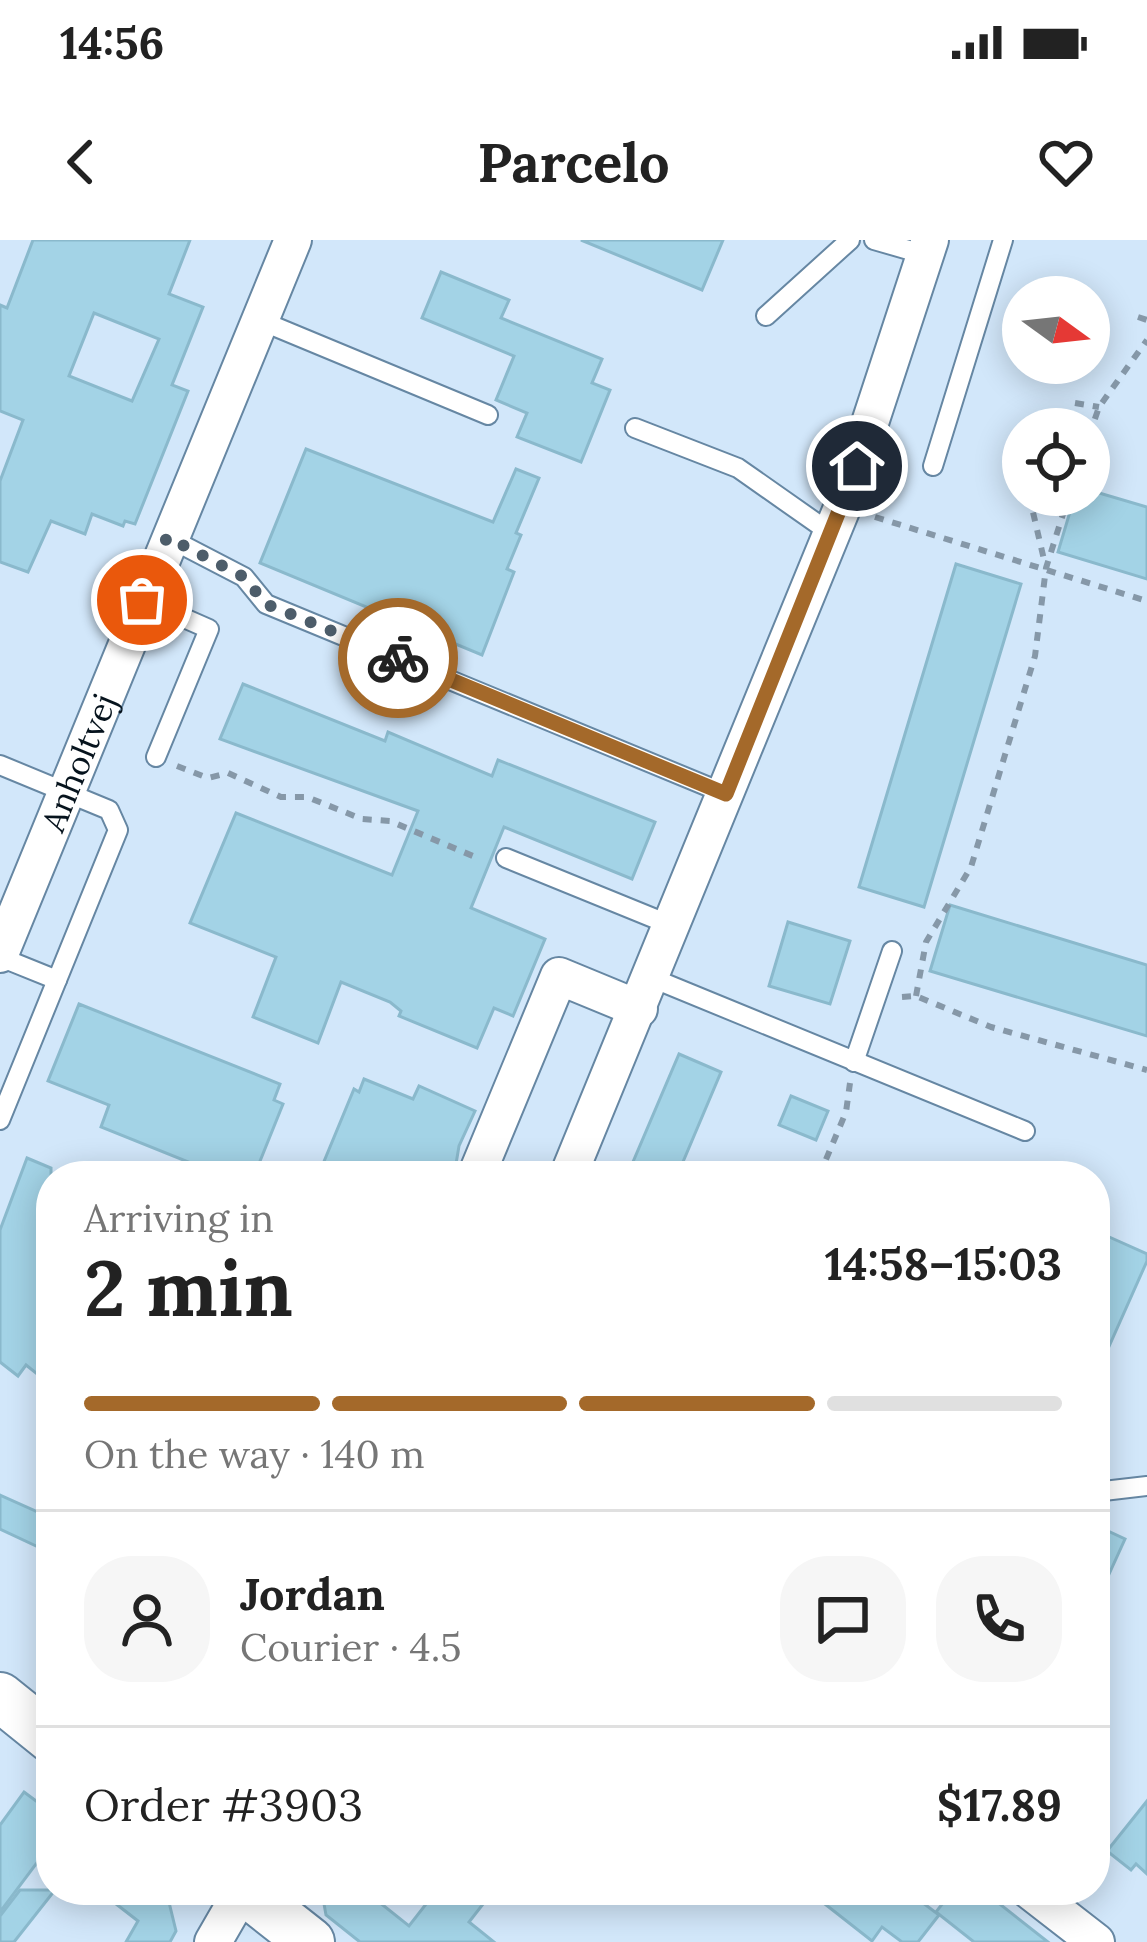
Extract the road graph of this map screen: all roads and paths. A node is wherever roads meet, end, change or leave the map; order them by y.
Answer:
1 (292, 240) edge
2 (850, 240) edge
3 (874, 240) edge
4 (1003, 240) edge
5 (928, 247) edge
6 (766, 316) dead end
7 (259, 320) junction
8 (1147, 340) edge
9 (1075, 404) dead end
10 (1099, 407) joint
11 (488, 415) dead end
12 (635, 428) dead end
13 (933, 466) dead end
14 (1034, 516) edge
15 (1062, 516) edge
16 (837, 521) junction
17 (167, 537) junction
18 (1046, 568) junction
19 (142, 600) junction
20 (1147, 601) edge
21 (156, 757) joint
22 (0, 765) edge
23 (65, 790) junction
24 (726, 794) junction
25 (506, 858) joint
26 (673, 926) junction
27 (892, 951) dead end
28 (0, 956) edge
29 (57, 980) junction
30 (645, 993) junction
31 (916, 996) junction
32 (875, 1000) junction
33 (854, 1062) junction
34 (1147, 1070) edge
35 (0, 1120) edge
36 (1025, 1131) dead end
37 (482, 1161) edge
38 (574, 1161) edge
39 (825, 1161) edge
40 (1147, 1486) edge
41 (1110, 1490) edge
42 (0, 1697) edge
43 (36, 1726) edge
44 (234, 1905) edge
45 (262, 1905) edge
46 (1048, 1905) edge
47 (213, 1942) edge
48 (310, 1942) edge
49 (1096, 1942) edge

1 - 7 street, Anholtvej
2 - 6 lane
3 - 5 lane
4 - 13 lane
5 - 16 street
7 - 11 lane
7 - 17 street, Anholtvej
8 - 10 path
9 - 10 path
12 - 16 lane
14 - 18 path
15 - 18 path
16 - 18 path
16 - 24 street
17 - 19 street, Anholtvej
17 - 24 lane
18 - 20 path
18 - 31 path
19 - 21 lane
19 - 23 street, Anholtvej
21 - 25 path
22 - 23 lane
23 - 28 street, Anholtvej
23 - 29 lane
24 - 26 street
25 - 26 lane
26 - 30 street
27 - 32 lane
28 - 29 lane
29 - 35 lane
30 - 33 lane
30 - 37 street
30 - 38 street
31 - 32 path
31 - 34 path
32 - 33 lane
33 - 36 lane
33 - 39 path
40 - 41 lane
42 - 43 street
44 - 47 street
45 - 48 street
46 - 49 street

